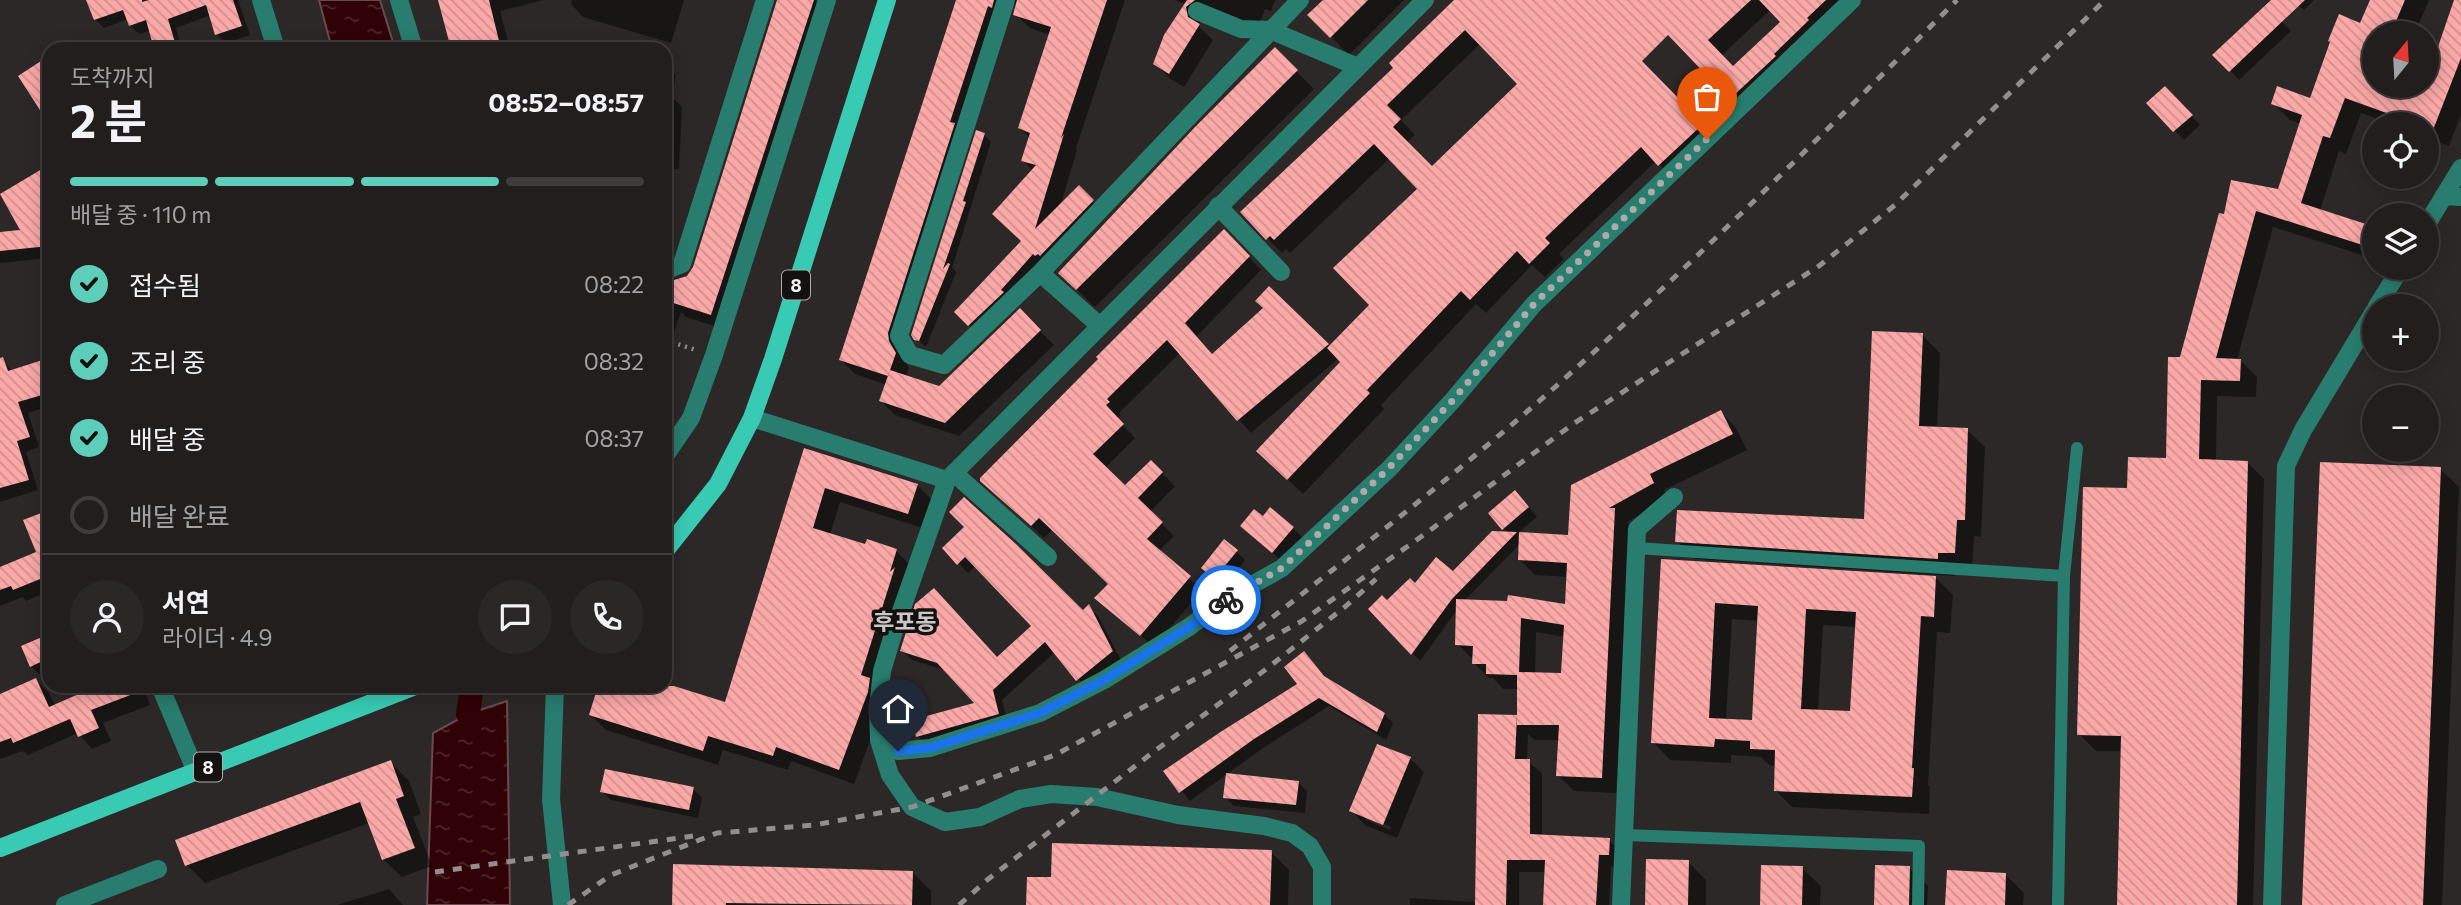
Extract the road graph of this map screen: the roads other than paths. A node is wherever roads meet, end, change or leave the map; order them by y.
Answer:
1 (261, 0) edge
2 (399, 0) edge
3 (765, 0) edge
4 (828, 0) edge
5 (887, 0) edge
6 (1006, 0) edge
7 (1300, 0) edge
8 (1425, 0) edge
9 (1852, 0) edge
10 (1197, 11) dead end
11 (1270, 30) junction
12 (273, 42) edge
13 (412, 42) edge
14 (1358, 67) junction
15 (2461, 168) edge
16 (2452, 197) edge
17 (1218, 206) junction
18 (2439, 211) edge
19 (672, 268) edge
20 (1281, 272) dead end
21 (1041, 273) junction
22 (1099, 325) junction
23 (2362, 331) edge
24 (752, 418) junction
25 (672, 446) edge
26 (2077, 448) dead end
27 (951, 476) junction
28 (1674, 497) dead end
29 (672, 542) edge
30 (1636, 548) junction
31 (1048, 557) dead end
32 (2064, 576) junction
33 (163, 693) edge
34 (394, 693) edge
35 (555, 693) edge
36 (878, 740) junction
37 (196, 772) junction
38 (1624, 835) junction
39 (0, 848) edge
40 (158, 869) dead end
41 (65, 905) edge
42 (562, 905) edge
43 (1322, 905) edge
44 (1621, 905) edge
45 (1918, 905) edge
46 (2058, 905) edge
47 (2272, 905) edge

1 - 12 street
2 - 13 street
3 - 19 street
4 - 25 street
5 - 24 main road, 8
6 - 21 street
7 - 11 street
8 - 14 street
9 - 36 street
10 - 11 street
11 - 14 street
11 - 21 street
14 - 17 street
15 - 16 street
16 - 18 street
17 - 20 street
17 - 22 street
21 - 22 street
22 - 27 street
23 - 47 street
24 - 27 street
24 - 29 main road, 8
26 - 32 lane
27 - 31 street
27 - 36 street
28 - 30 street
30 - 32 lane
30 - 38 street
32 - 46 lane
33 - 37 street
34 - 37 main road, 8
35 - 42 street
36 - 43 street
37 - 39 main road, 8
38 - 44 street
38 - 45 lane
40 - 41 street

